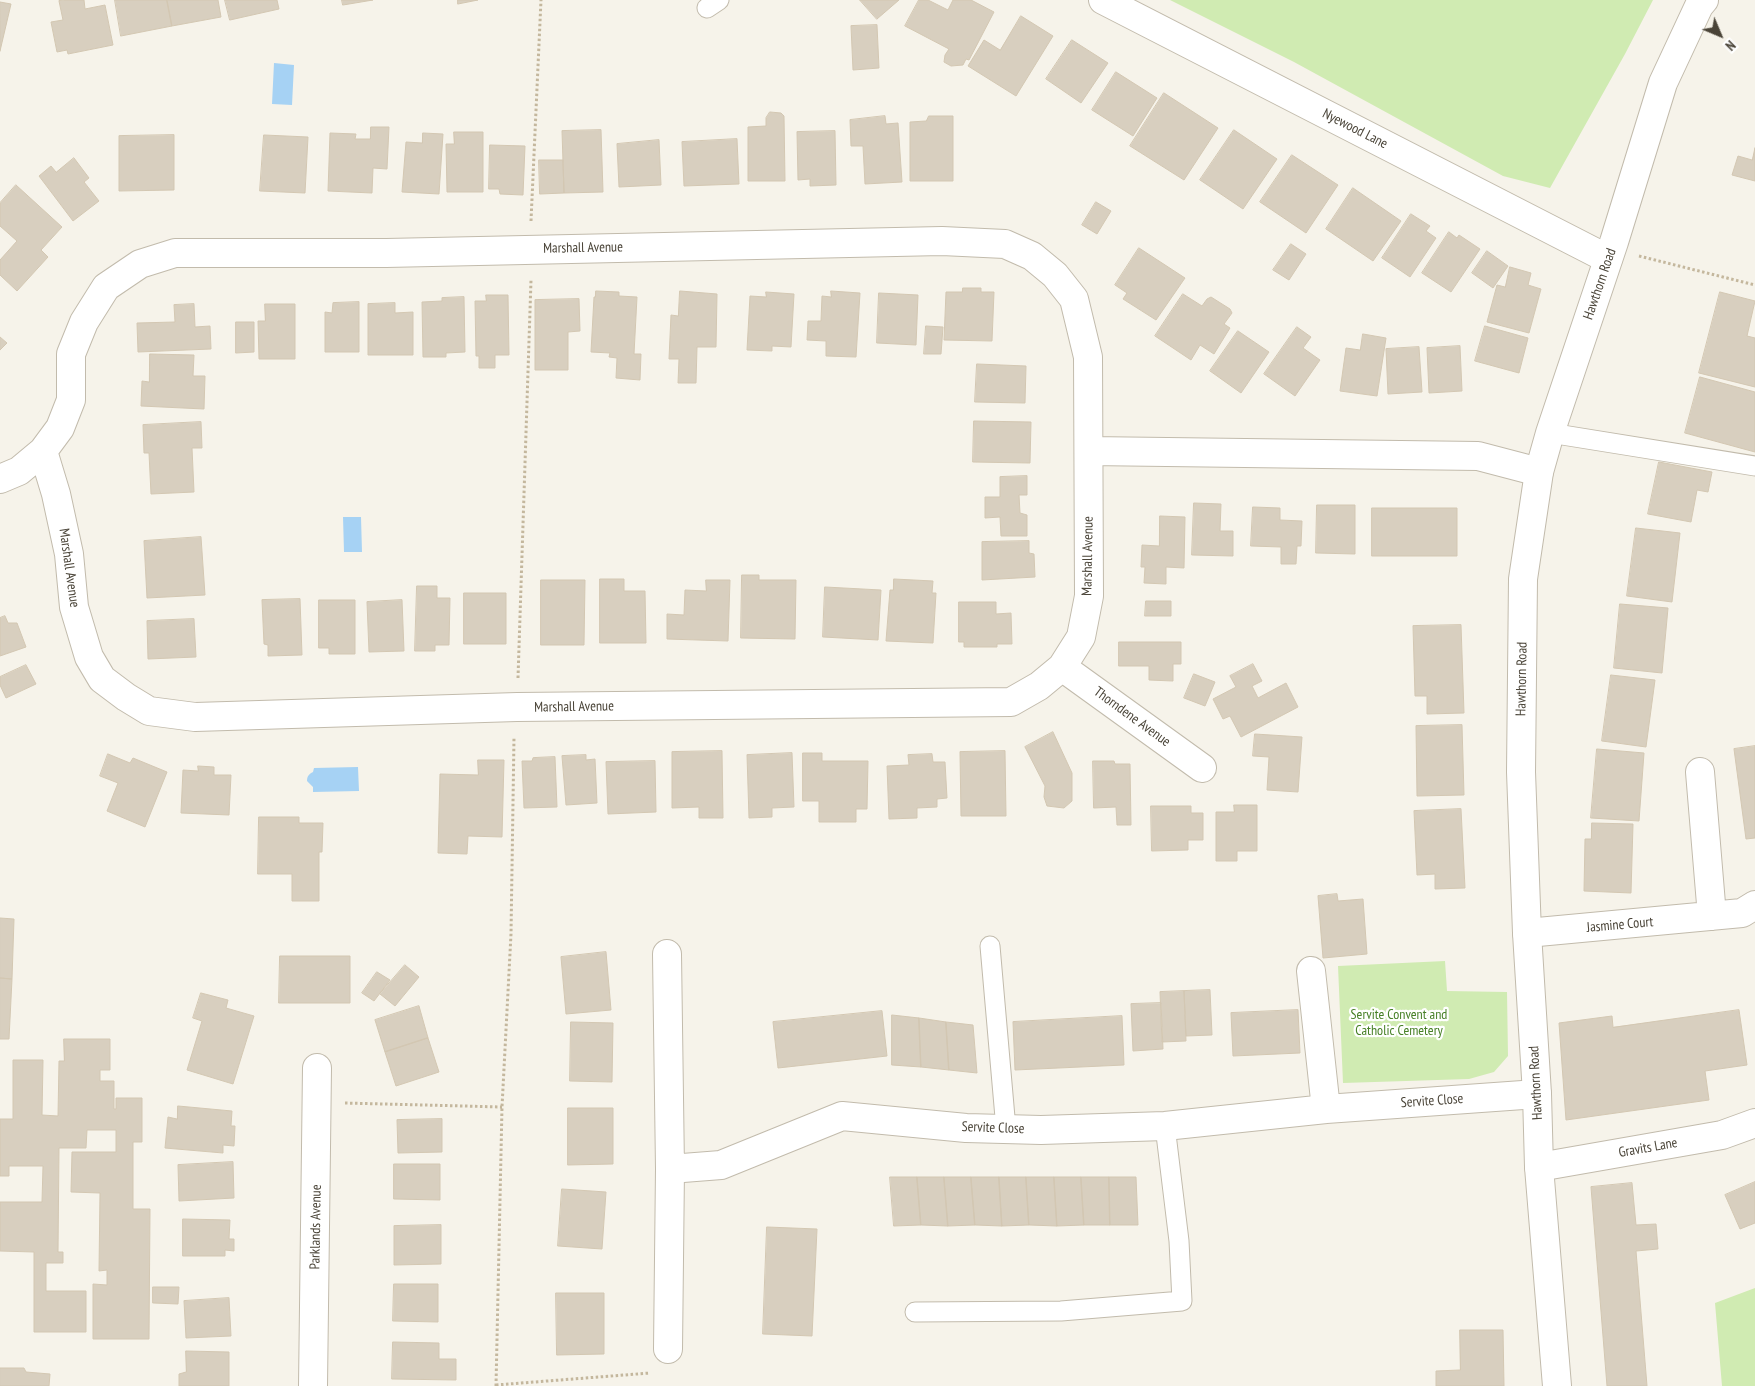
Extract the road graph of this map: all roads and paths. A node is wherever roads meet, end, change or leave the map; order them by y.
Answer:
1 (1103, 0) edge
2 (1704, 0) edge
3 (1611, 251) junction
4 (1755, 285) edge
5 (1550, 433) junction
6 (43, 451) junction
7 (1089, 451) junction
8 (1755, 466) edge
9 (1539, 472) junction
10 (0, 478) edge
11 (1062, 666) junction
12 (1202, 768) dead end
13 (1700, 772) dead end
14 (1755, 905) edge
15 (1712, 916) junction
16 (1527, 933) junction
17 (990, 946) dead end
18 (667, 954) dead end
19 (1311, 971) dead end
20 (317, 1068) dead end
21 (1537, 1094) junction
22 (317, 1102) junction
23 (502, 1106) dead end
24 (1326, 1109) junction
25 (1755, 1124) edge
26 (1165, 1126) junction
27 (1006, 1129) junction
28 (1539, 1167) junction
29 (670, 1169) junction
30 (914, 1312) dead end
31 (668, 1349) joint
32 (496, 1385) edge
33 (313, 1386) edge
34 (1557, 1386) edge

1 - 3 street, Nyewood Lane
2 - 3 street, Hawthorn Road
3 - 4 path
3 - 5 street, Hawthorn Road
5 - 8 lane
5 - 9 street, Hawthorn Road
6 - 7 street, Marshall Avenue
6 - 10 street, Marshall Avenue
6 - 11 street, Marshall Avenue
7 - 9 street
7 - 11 street, Marshall Avenue
9 - 16 street, Hawthorn Road
11 - 12 street, Thorndene Avenue
13 - 15 street
14 - 15 street, Jasmine Court
15 - 16 street, Jasmine Court
16 - 21 street, Hawthorn Road
17 - 27 lane
18 - 29 street
19 - 24 street
20 - 22 street, Parklands Avenue
21 - 24 street, Servite Close
21 - 28 street, Hawthorn Road
22 - 23 path
22 - 33 street, Parklands Avenue
24 - 26 street, Servite Close
25 - 28 street, Gravits Lane
26 - 27 street, Servite Close
26 - 30 lane
27 - 29 street, Servite Close
28 - 34 street, Hawthorn Road
29 - 31 street
31 - 32 path

